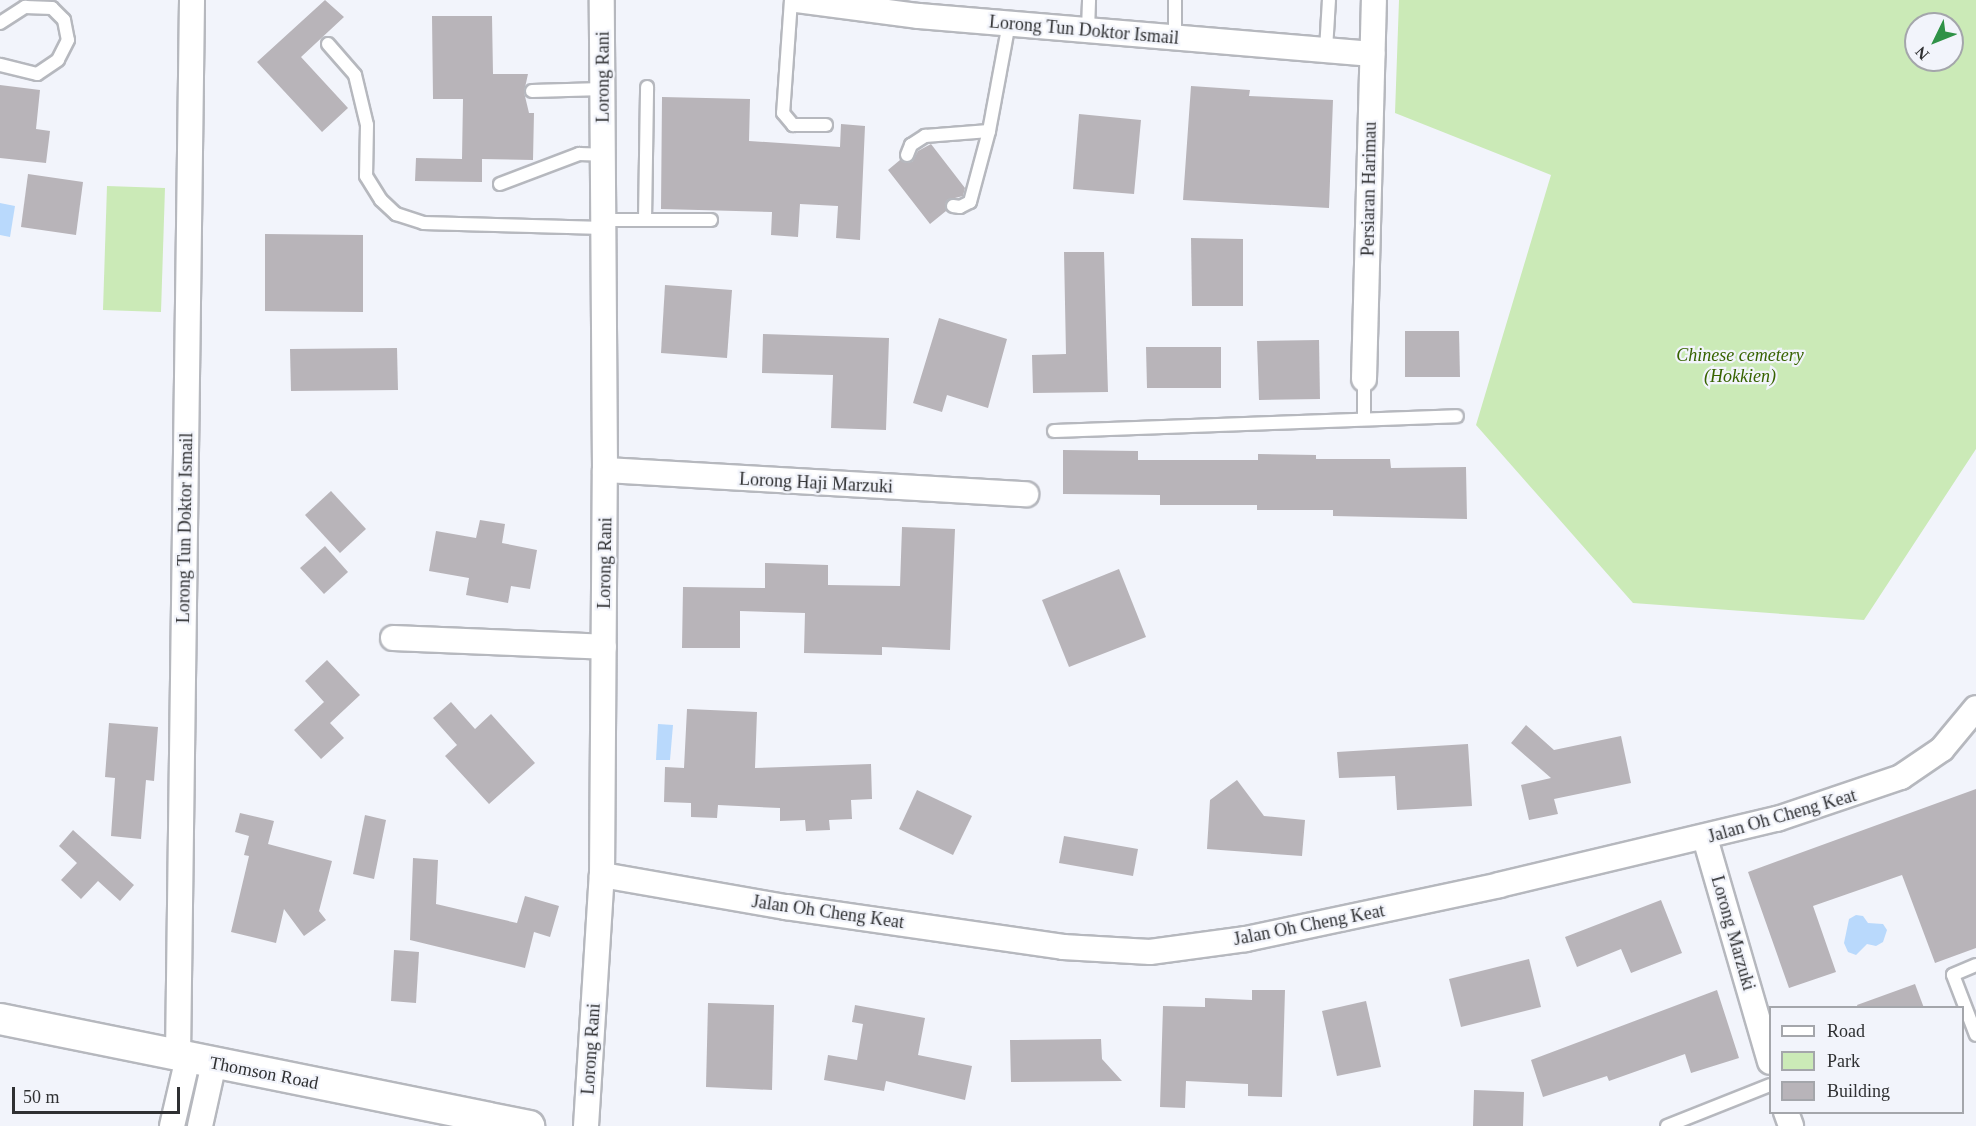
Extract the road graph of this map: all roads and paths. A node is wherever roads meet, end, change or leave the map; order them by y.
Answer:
1 (192, 0) edge
2 (602, 0) edge
3 (791, 0) edge
4 (797, 0) edge
5 (802, 0) edge
6 (1089, 0) edge
7 (1175, 0) edge
8 (1329, 0) edge
9 (1374, 0) edge
10 (919, 8) edge
11 (0, 23) edge
12 (1009, 24) junction
13 (1088, 30) junction
14 (1175, 37) junction
15 (328, 44) dead end
16 (1326, 50) junction
17 (1372, 54) junction
18 (0, 65) edge
19 (647, 87) dead end
20 (603, 89) junction
21 (532, 91) dead end
22 (826, 125) dead end
23 (989, 131) junction
24 (603, 155) junction
25 (907, 155) dead end
26 (500, 184) dead end
27 (953, 206) dead end
28 (645, 220) junction
29 (711, 220) dead end
30 (604, 224) junction
31 (1364, 379) joint
32 (1457, 416) dead end
33 (1364, 418) junction
34 (1054, 431) dead end
35 (605, 470) junction
36 (1026, 494) dead end
37 (393, 638) dead end
38 (604, 647) junction
39 (1975, 711) edge
40 (1705, 838) junction
41 (602, 875) junction
42 (1976, 965) edge
43 (0, 1019) edge
44 (1976, 1035) edge
45 (194, 1059) junction
46 (1769, 1059) edge
47 (1769, 1085) edge
48 (172, 1126) edge
49 (200, 1126) edge
50 (529, 1126) edge
51 (586, 1126) edge
52 (1667, 1126) edge

1 - 45 street, Lorong Tun Doktor Ismail
2 - 20 street, Lorong Rani
3 - 22 lane
4 - 5 street, Lorong Tun Doktor Ismail
5 - 10 street, Lorong Tun Doktor Ismail
6 - 13 lane
7 - 14 lane
8 - 16 lane
9 - 17 street, Persiaran Harimau
10 - 12 street, Lorong Tun Doktor Ismail
11 - 18 lane
12 - 13 street, Lorong Tun Doktor Ismail
12 - 23 lane
13 - 14 street, Lorong Tun Doktor Ismail
14 - 16 street, Lorong Tun Doktor Ismail
15 - 30 lane
16 - 17 street, Lorong Tun Doktor Ismail
17 - 31 street, Persiaran Harimau
19 - 28 lane
20 - 21 lane
20 - 24 street, Lorong Rani
23 - 25 lane
23 - 27 lane
24 - 26 lane
24 - 30 street, Lorong Rani
28 - 29 lane
28 - 30 lane
30 - 35 street, Lorong Rani
31 - 33 lane
32 - 33 lane
33 - 34 lane
35 - 36 street, Lorong Haji Marzuki
35 - 38 street, Lorong Rani
37 - 38 street
38 - 41 street, Lorong Rani
39 - 40 street, Jalan Oh Cheng Keat
40 - 41 street, Jalan Oh Cheng Keat
40 - 46 street, Lorong Marzuki
41 - 51 street, Lorong Rani
42 - 44 lane
43 - 45 street, Thomson Road
45 - 48 street
45 - 49 street
45 - 50 street, Thomson Road
47 - 52 lane

